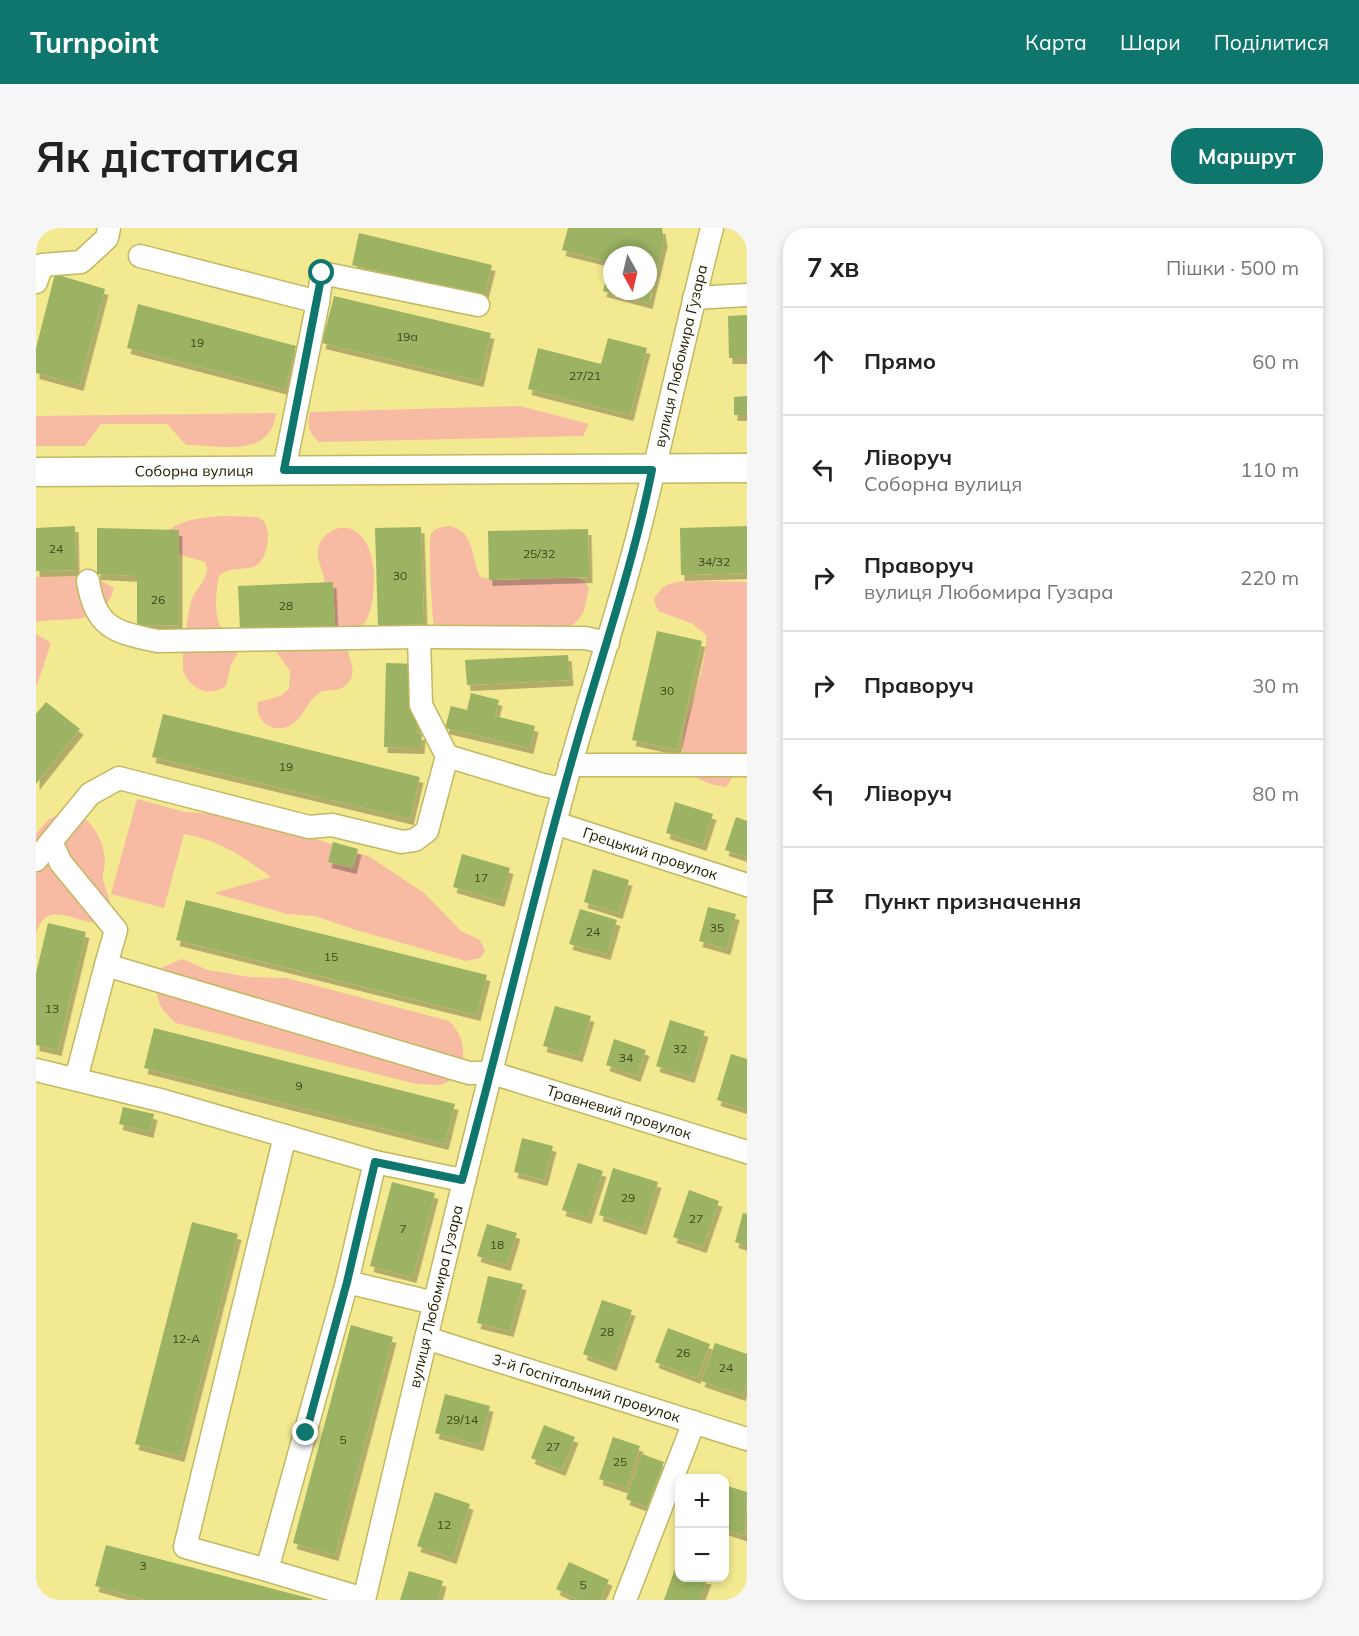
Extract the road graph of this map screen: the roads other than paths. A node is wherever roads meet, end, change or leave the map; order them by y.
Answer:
1 (110, 228) edge
2 (712, 228) edge
3 (140, 256) dead end
4 (36, 282) edge
5 (747, 295) edge
6 (694, 298) junction
7 (318, 302) junction
8 (478, 305) dead end
9 (747, 468) edge
10 (284, 470) junction
11 (652, 470) junction
12 (36, 472) edge
13 (88, 581) dead end
14 (419, 637) junction
15 (608, 643) junction
16 (447, 756) junction
17 (570, 765) junction
18 (747, 765) edge
19 (564, 789) junction
20 (555, 823) junction
21 (51, 842) junction
22 (36, 860) edge
23 (747, 885) edge
24 (106, 965) junction
25 (36, 1070) edge
26 (492, 1073) junction
27 (76, 1079) junction
28 (285, 1136) junction
29 (747, 1152) edge
30 (375, 1162) junction
31 (462, 1180) junction
32 (347, 1282) junction
33 (434, 1303) junction
34 (426, 1338) junction
35 (694, 1422) junction
36 (747, 1439) edge
37 (267, 1570) junction
38 (364, 1599) edge
39 (625, 1600) edge

1 - 4 street
2 - 6 street, вулиця Любомира Гузара
3 - 7 street
5 - 6 street
6 - 11 street, вулиця Любомира Гузара
7 - 8 street
7 - 10 street
9 - 11 main road, Соборна вулиця
10 - 11 main road, Соборна вулиця
10 - 12 main road, Соборна вулиця
11 - 15 street, вулиця Любомира Гузара
13 - 14 street
14 - 15 street
14 - 16 street
15 - 17 street, вулиця Любомира Гузара
16 - 19 street
16 - 21 street
17 - 18 street
17 - 19 street, вулиця Любомира Гузара
19 - 20 street, вулиця Любомира Гузара
20 - 23 street, Грецький провулок
20 - 26 street, вулиця Любомира Гузара
21 - 22 street
21 - 24 street
24 - 26 street, Травневий провулок
24 - 27 street
25 - 27 street
26 - 29 street, Травневий провулок
26 - 31 street, вулиця Любомира Гузара
27 - 28 street
28 - 30 street
28 - 37 street
30 - 31 street
30 - 32 street
31 - 33 street, вулиця Любомира Гузара
32 - 33 street
32 - 37 street
33 - 34 street, вулиця Любомира Гузара
34 - 35 street, 3-й Госпітальний провулок
34 - 38 street, вулиця Любомира Гузара
35 - 36 street, 3-й Госпітальний провулок
35 - 39 street
37 - 38 street

